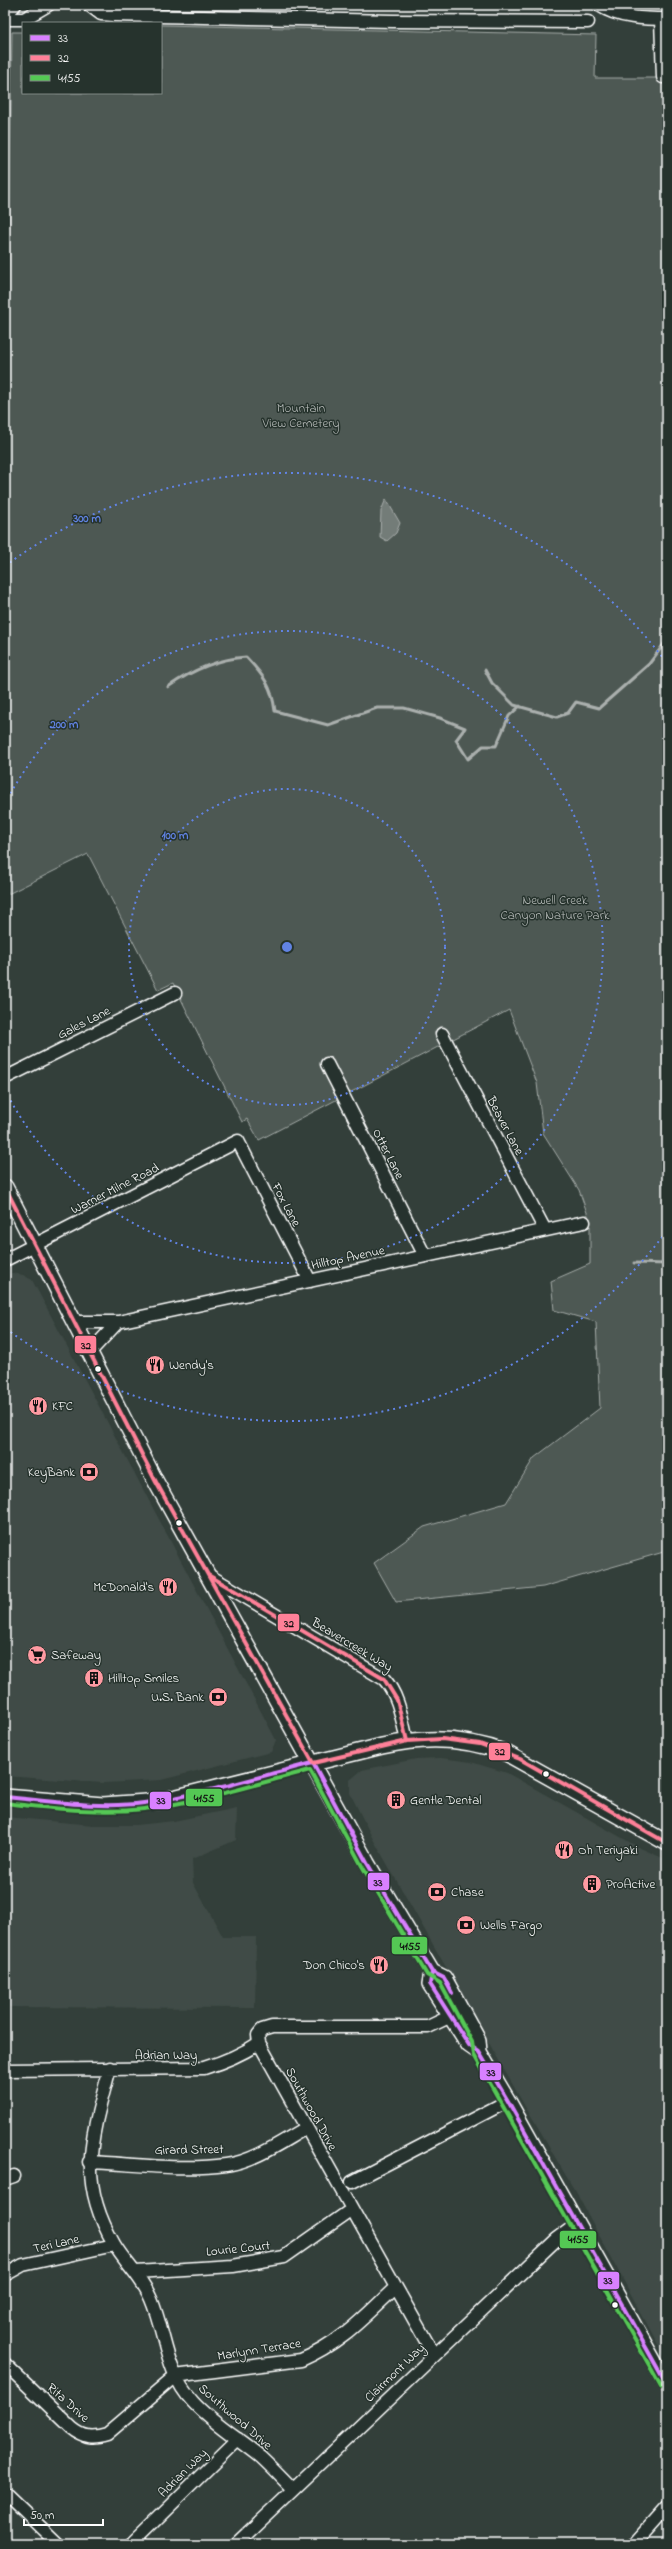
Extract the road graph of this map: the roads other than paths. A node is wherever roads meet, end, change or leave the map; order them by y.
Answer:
1 (15, 5) edge
2 (48, 5) edge
3 (89, 5) edge
4 (602, 7) edge
5 (5, 17) edge
6 (664, 19) edge
7 (588, 22) dead end
8 (663, 77) dead end
9 (175, 993) dead end
10 (442, 1034) dead end
11 (327, 1064) dead end
12 (5, 1078) edge
13 (238, 1141) joint
14 (5, 1187) edge
15 (584, 1222) dead end
16 (545, 1230) junction
17 (35, 1245) junction
18 (425, 1256) junction
19 (5, 1260) edge
20 (310, 1281) junction
21 (75, 1322) junction
22 (118, 1322) junction
23 (90, 1352) junction
24 (208, 1575) junction
25 (407, 1741) junction
26 (313, 1763) junction
27 (5, 1797) edge
28 (667, 1843) edge
29 (432, 1972) junction
30 (451, 2016) junction
31 (259, 2043) junction
32 (479, 2052) junction
33 (110, 2068) junction
34 (5, 2070) edge
35 (508, 2101) junction
36 (306, 2128) junction
37 (89, 2162) junction
38 (352, 2182) dead end
39 (351, 2210) junction
40 (577, 2224) junction
41 (114, 2245) junction
42 (136, 2272) junction
43 (5, 2275) edge
44 (395, 2288) junction
45 (434, 2355) junction
46 (5, 2364) edge
47 (175, 2376) junction
48 (667, 2385) edge
49 (238, 2439) junction
50 (293, 2489) junction
51 (5, 2493) edge
52 (667, 2506) edge
53 (58, 2544) edge
54 (131, 2544) edge
55 (236, 2544) edge
56 (634, 2544) edge

1 - 5 street
2 - 5 street
3 - 7 street
4 - 6 street
6 - 8 street
9 - 12 street, Gales Lane
10 - 16 street, Beaver Lane
11 - 18 street, Otter Lane
13 - 17 street, Warner Milne Road
13 - 20 street, Fox Lane
14 - 17 main road
15 - 16 street, Hilltop Avenue
16 - 18 street, Hilltop Avenue
17 - 19 street, Warner Milne Road
17 - 21 main road
18 - 20 street, Hilltop Avenue
20 - 22 street, Hilltop Avenue
21 - 22 street, Hilltop Avenue
21 - 23 main road
22 - 23 street
23 - 24 main road
24 - 25 street, Beavercreek Way
24 - 26 main road
25 - 26 main road
25 - 28 main road
26 - 27 main road
26 - 29 main road
29 - 30 main road
29 - 32 main road
30 - 31 street, Adrian Way
30 - 32 main road
31 - 33 street, Adrian Way
31 - 36 street, Southwood Drive
32 - 35 main road
33 - 34 street, Adrian Way
33 - 37 street, Southwood Drive
35 - 38 street
35 - 40 main road
36 - 37 street, Girard Street
36 - 39 street, Southwood Drive
37 - 41 street, Southwood Drive
39 - 42 street, Lourie Court
39 - 44 street, Southwood Drive
40 - 45 street, Clairmont Way
40 - 48 main road
41 - 42 street, Southwood Drive
41 - 43 street, Teri Lane
42 - 47 street, Southwood Drive
44 - 45 street, Southwood Drive
44 - 47 street, Marlynn Terrace
45 - 50 street, Clairmont Way
46 - 47 street, Rita Drive
47 - 49 street, Southwood Drive
49 - 50 street, Southwood Drive
49 - 54 street, Adrian Way
50 - 55 street, Clairmont Way
51 - 53 street
52 - 56 street

